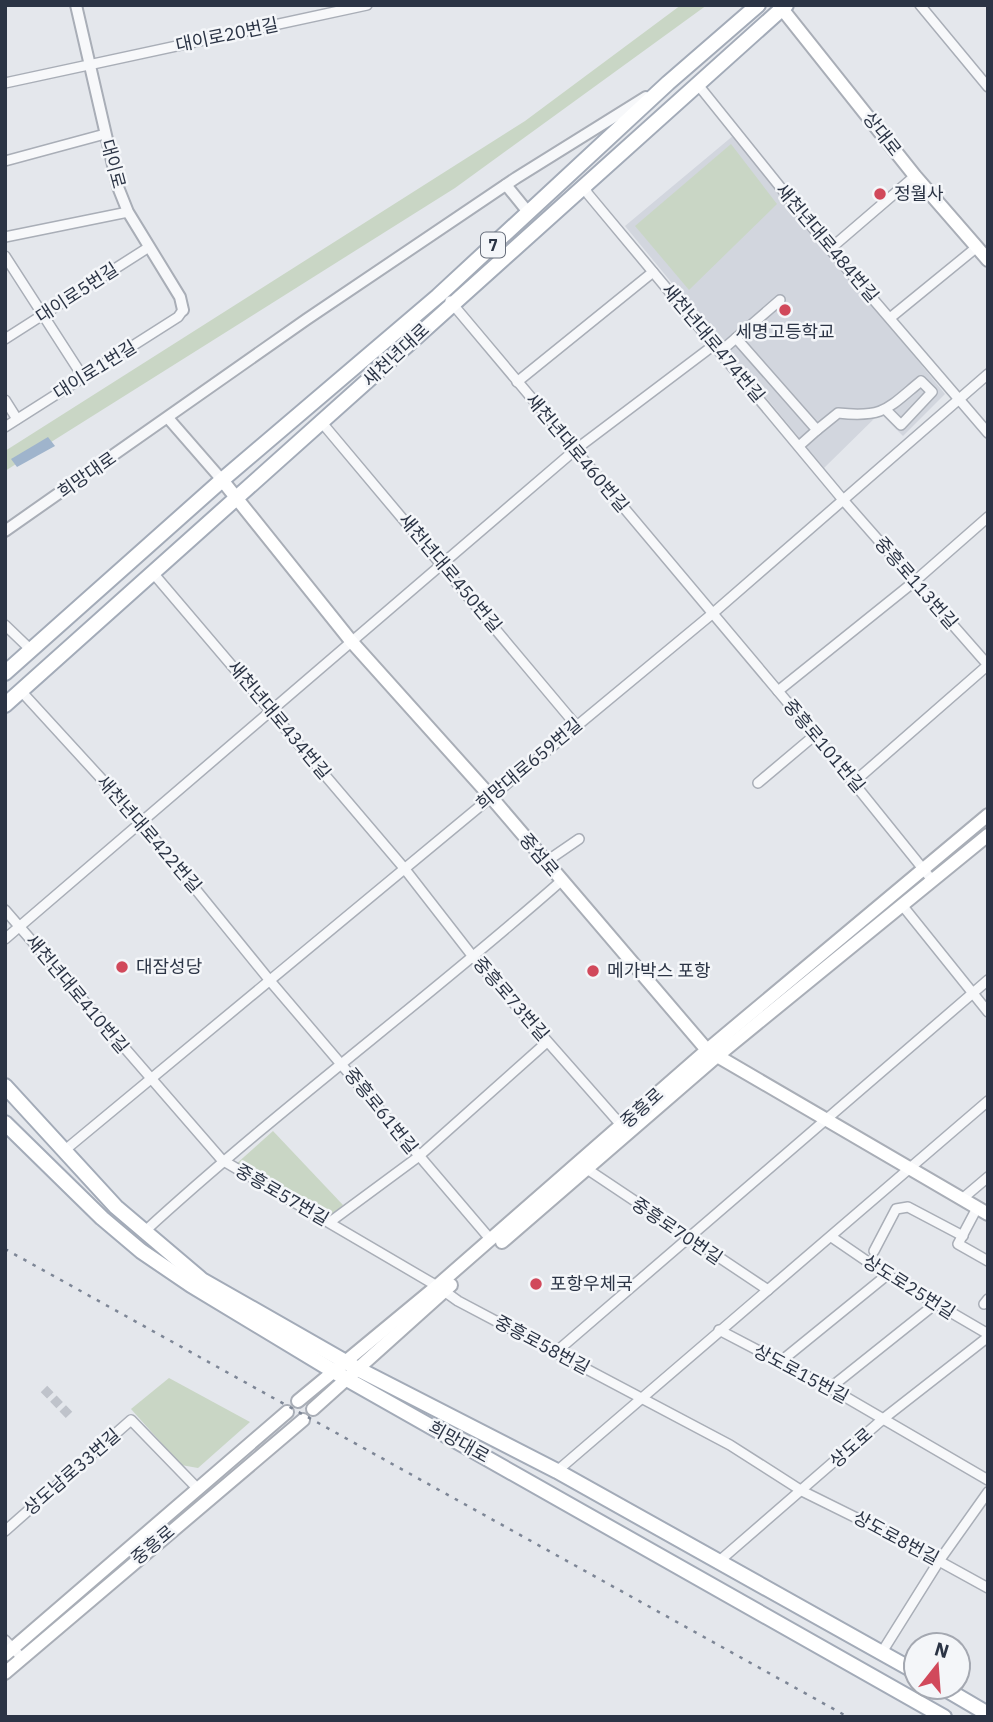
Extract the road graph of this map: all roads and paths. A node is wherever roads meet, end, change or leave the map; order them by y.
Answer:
1 (76, 5) edge
2 (367, 5) edge
3 (758, 5) edge
4 (920, 5) edge
5 (782, 7) edge
6 (88, 65) junction
7 (5, 83) edge
8 (668, 83) junction
9 (698, 86) junction
10 (988, 87) edge
11 (105, 134) junction
12 (5, 161) edge
13 (915, 176) junction
14 (583, 184) junction
15 (506, 185) junction
16 (128, 212) junction
17 (528, 212) junction
18 (5, 237) edge
19 (149, 247) junction
20 (977, 247) junction
21 (830, 249) junction
22 (5, 256) edge
23 (988, 260) edge
24 (653, 272) junction
25 (448, 298) junction
26 (780, 300) dead end
27 (183, 310) joint
28 (45, 315) junction
29 (890, 318) junction
30 (736, 338) junction
31 (5, 339) edge
32 (717, 348) junction
33 (988, 374) edge
34 (83, 377) junction
35 (517, 382) junction
36 (958, 397) junction
37 (5, 400) edge
38 (886, 410) junction
39 (914, 411) junction
40 (168, 418) junction
41 (17, 419) junction
42 (323, 424) junction
43 (927, 426) junction
44 (5, 427) edge
45 (817, 430) junction
46 (988, 433) edge
47 (799, 446) junction
48 (575, 450) junction
49 (222, 480) junction
50 (238, 498) junction
51 (844, 501) junction
52 (988, 517) edge
53 (5, 531) edge
54 (443, 563) junction
55 (153, 573) junction
56 (915, 581) junction
57 (712, 614) junction
58 (6, 628) edge
59 (351, 642) junction
60 (31, 650) junction
61 (988, 665) edge
62 (5, 673) edge
63 (21, 691) junction
64 (778, 691) junction
65 (5, 705) edge
66 (272, 710) junction
67 (575, 724) junction
68 (815, 734) junction
69 (854, 782) junction
70 (758, 783) dead end
71 (491, 797) junction
72 (988, 815) edge
73 (141, 822) junction
74 (988, 835) edge
75 (579, 839) dead end
76 (544, 863) junction
77 (404, 868) junction
78 (925, 869) junction
79 (932, 880) junction
80 (560, 882) junction
81 (902, 905) junction
82 (5, 910) edge
83 (20, 926) junction
84 (5, 939) edge
85 (474, 958) junction
86 (988, 980) edge
87 (271, 982) junction
88 (972, 993) junction
89 (988, 1012) edge
90 (547, 1042) junction
91 (711, 1054) junction
92 (342, 1064) junction
93 (149, 1079) junction
94 (5, 1086) edge
95 (988, 1101) edge
96 (827, 1120) junction
97 (5, 1123) edge
98 (622, 1126) junction
99 (65, 1150) junction
100 (418, 1157) junction
101 (222, 1160) junction
102 (908, 1169) junction
103 (587, 1170) junction
104 (988, 1177) edge
105 (962, 1199) junction
106 (983, 1211) edge
107 (330, 1222) junction
108 (144, 1232) junction
109 (963, 1236) junction
110 (833, 1238) junction
111 (687, 1239) junction
112 (491, 1240) junction
113 (874, 1251) dead end
114 (988, 1261) edge
115 (887, 1275) junction
116 (441, 1289) junction
117 (768, 1290) junction
118 (934, 1304) junction
119 (719, 1330) junction
120 (988, 1335) edge
121 (556, 1352) junction
122 (345, 1360) junction
123 (780, 1362) junction
124 (358, 1369) junction
125 (339, 1374) junction
126 (830, 1388) junction
127 (642, 1397) junction
128 (298, 1401) dead end
129 (313, 1409) dead end
130 (287, 1412) dead end
131 (883, 1419) junction
132 (303, 1420) dead end
133 (557, 1471) junction
134 (988, 1480) edge
135 (197, 1488) junction
136 (802, 1491) junction
137 (988, 1492) edge
138 (5, 1531) edge
139 (939, 1561) junction
140 (717, 1563) junction
141 (988, 1588) edge
142 (11, 1650) edge
143 (883, 1652) junction
144 (902, 1664) edge
145 (5, 1673) edge
146 (966, 1701) edge
147 (988, 1714) edge
148 (944, 1717) edge

1 - 6 street, 대이로
2 - 6 street, 대이로20번길
3 - 8 main road, 새천년대로 / 7
4 - 10 street
5 - 9 main road, 새천년대로 / 7
5 - 13 main road, 상대로
6 - 7 street, 대이로20번길
6 - 11 street, 대이로
8 - 15 street, 새천년대로
8 - 17 main road, 새천년대로 / 7
9 - 14 main road, 새천년대로 / 7
9 - 21 street, 새천년대로484번길
11 - 12 street
11 - 16 street, 대이로
13 - 20 main road, 상대로
13 - 21 street
14 - 24 street, 새천년대로474번길
14 - 25 main road, 새천년대로 / 7
15 - 17 street
15 - 40 street, 새천년대로
16 - 18 street
16 - 19 street, 대이로
17 - 25 main road, 새천년대로 / 7
19 - 27 street, 대이로
19 - 28 street, 대이로5번길
20 - 23 main road, 상대로
20 - 29 street
21 - 29 street, 새천년대로484번길
22 - 28 street
24 - 32 street, 새천년대로474번길
24 - 35 street
25 - 35 street, 새천년대로460번길
25 - 42 main road, 새천년대로 / 7
25 - 49 main road, 새천년대로 / 7
26 - 30 street
27 - 34 street, 대이로1번길
28 - 31 street, 대이로5번길
28 - 34 street
29 - 36 street, 새천년대로484번길
30 - 32 street
30 - 45 street
32 - 47 street, 새천년대로474번길
32 - 48 street
33 - 36 street, 희망대로659번길
34 - 41 street, 대이로1번길
35 - 48 street, 새천년대로460번길
36 - 43 street, 희망대로659번길
36 - 46 street, 새천년대로484번길
37 - 41 street
38 - 39 street
38 - 39 street
38 - 45 street
39 - 43 street
40 - 49 street
40 - 53 street, 희망대로
41 - 44 street, 대이로1번길
42 - 50 main road, 새천년대로 / 7
42 - 54 street, 새천년대로450번길
43 - 51 street, 희망대로659번길
45 - 47 street
47 - 51 street, 새천년대로474번길
48 - 54 street
48 - 57 street, 새천년대로460번길
49 - 50 main road, 중섬로
49 - 60 main road, 새천년대로 / 7
50 - 55 main road, 새천년대로 / 7
50 - 59 main road, 중섬로
51 - 56 street, 중흥로113번길
51 - 57 street, 희망대로659번길
52 - 56 street
54 - 59 street
54 - 67 street, 새천년대로450번길
55 - 63 main road, 새천년대로 / 7
55 - 66 street, 새천년대로434번길
56 - 61 street, 중흥로113번길
56 - 64 street
57 - 64 street, 중흥로101번길
57 - 67 street, 희망대로659번길
58 - 60 street
59 - 66 street
59 - 71 main road, 중섬로
60 - 62 main road, 새천년대로 / 7
61 - 69 street
63 - 65 main road, 새천년대로 / 7
63 - 73 street, 새천년대로422번길
64 - 68 street, 중흥로101번길
66 - 73 street
66 - 77 street, 새천년대로434번길
67 - 71 street, 희망대로659번길
68 - 69 street, 중흥로101번길
68 - 70 street
69 - 78 street, 중흥로101번길
71 - 76 main road, 중섬로
71 - 77 street, 희망대로659번길
72 - 78 main road, 중흥로
73 - 83 street
73 - 87 street, 새천년대로422번길
74 - 79 main road, 중흥로
75 - 76 street
76 - 80 main road, 중섬로
77 - 85 street, 중흥로73번길
77 - 87 street, 희망대로659번길
78 - 79 street, 중흥로101번길
78 - 91 main road, 중흥로
79 - 81 main road, 중흥로
80 - 85 street
80 - 91 main road, 중섬로
81 - 88 street
81 - 91 main road, 중흥로
82 - 83 street, 새천년대로410번길
83 - 84 street
83 - 93 street, 새천년대로410번길
85 - 90 street, 중흥로73번길
85 - 92 street
86 - 88 street
87 - 92 street, 중흥로61번길
87 - 93 street, 희망대로659번길
88 - 89 street
88 - 96 street
90 - 98 street, 중흥로73번길
90 - 100 street
91 - 96 main road, 중섬로
91 - 98 main road, 중흥로
91 - 103 main road, 중흥로
92 - 100 street, 중흥로61번길
92 - 101 street
93 - 99 street, 희망대로659번길
93 - 101 street, 중흥로57번길
94 - 99 main road, 희망대로
95 - 102 street
96 - 102 main road, 중섬로
96 - 111 street
97 - 125 main road, 희망대로
98 - 112 main road, 중흥로
99 - 108 main road, 희망대로
100 - 107 street
100 - 112 street, 중흥로61번길
101 - 107 street, 중흥로57번길
101 - 108 street
102 - 105 main road, 중섬로
102 - 110 street
103 - 111 street, 중흥로70번길
103 - 116 main road, 중흥로
104 - 105 street
105 - 106 main road, 중섬로
106 - 109 street
107 - 116 street, 중흥로57번길
108 - 122 main road, 희망대로
109 - 113 street
109 - 114 street
110 - 115 street, 상도로25번길
110 - 117 street
111 - 117 street, 중흥로70번길
111 - 121 street
112 - 116 main road, 중흥로
115 - 118 street, 상도로25번길
115 - 123 street
116 - 121 street, 중흥로58번길
116 - 122 main road, 중흥로
116 - 124 main road, 중흥로
117 - 119 street
118 - 120 street, 상도로25번길
118 - 126 street
119 - 123 street, 상도로15번길
119 - 127 street
120 - 131 street, 상도로
121 - 127 street, 중흥로58번길
122 - 124 main road, 희망대로
122 - 125 main road, 중흥로
123 - 126 street, 상도로15번길
124 - 125 main road, 중흥로
124 - 133 main road, 희망대로
125 - 128 main road, 중흥로
125 - 129 main road, 중흥로
125 - 148 main road, 희망대로
126 - 131 street, 상도로15번길
127 - 133 street
127 - 136 street, 중흥로58번길
130 - 135 main road, 중흥로
131 - 134 street, 상도로15번길
131 - 136 street, 상도로
132 - 142 main road, 중흥로
133 - 140 main road, 희망대로
135 - 138 street, 상도남로33번길
135 - 142 main road, 중흥로
136 - 139 street, 상도로8번길
136 - 140 street, 상도로
137 - 139 street
139 - 141 street, 상도로8번길
139 - 143 street
140 - 143 main road, 희망대로
142 - 145 main road, 중흥로
143 - 144 main road, 희망대로
146 - 147 main road

